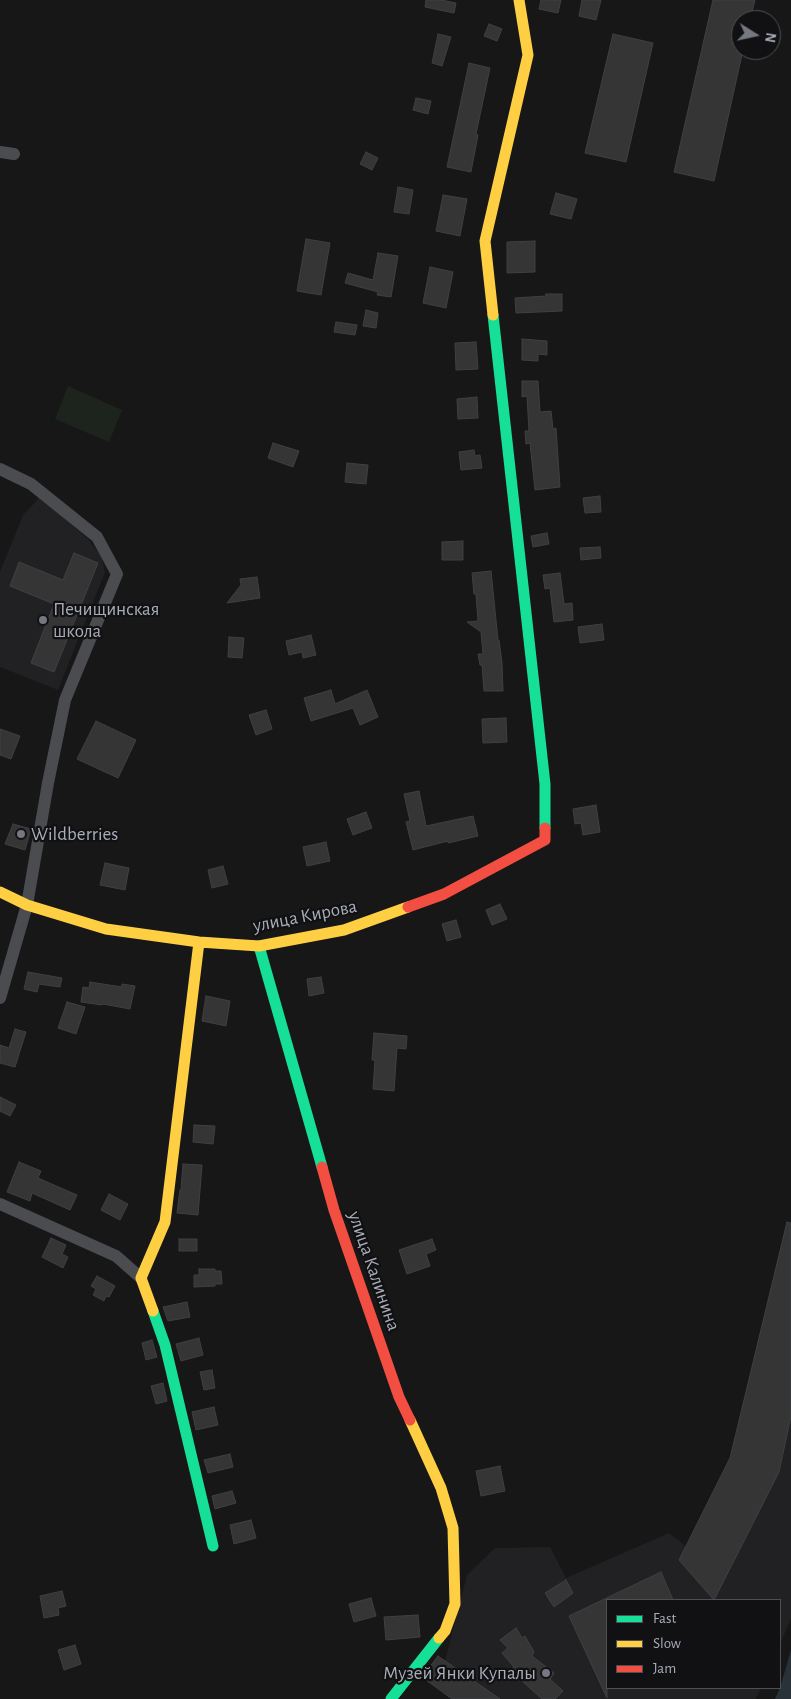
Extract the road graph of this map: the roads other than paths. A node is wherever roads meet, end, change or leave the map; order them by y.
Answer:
1 (519, 0) edge
2 (0, 152) edge
3 (14, 154) dead end
4 (0, 469) edge
5 (0, 892) edge
6 (27, 905) junction
7 (199, 942) junction
8 (259, 946) junction
9 (0, 998) edge
10 (0, 1204) edge
11 (142, 1278) junction
12 (213, 1546) dead end
13 (391, 1699) edge

1 - 8 street, улица Кирова
2 - 3 street
4 - 6 street
5 - 6 street, улица Кирова
6 - 7 street, улица Кирова
6 - 9 street
7 - 8 street, улица Кирова
7 - 11 street
8 - 13 street, улица Калинина
10 - 11 street
11 - 12 street

